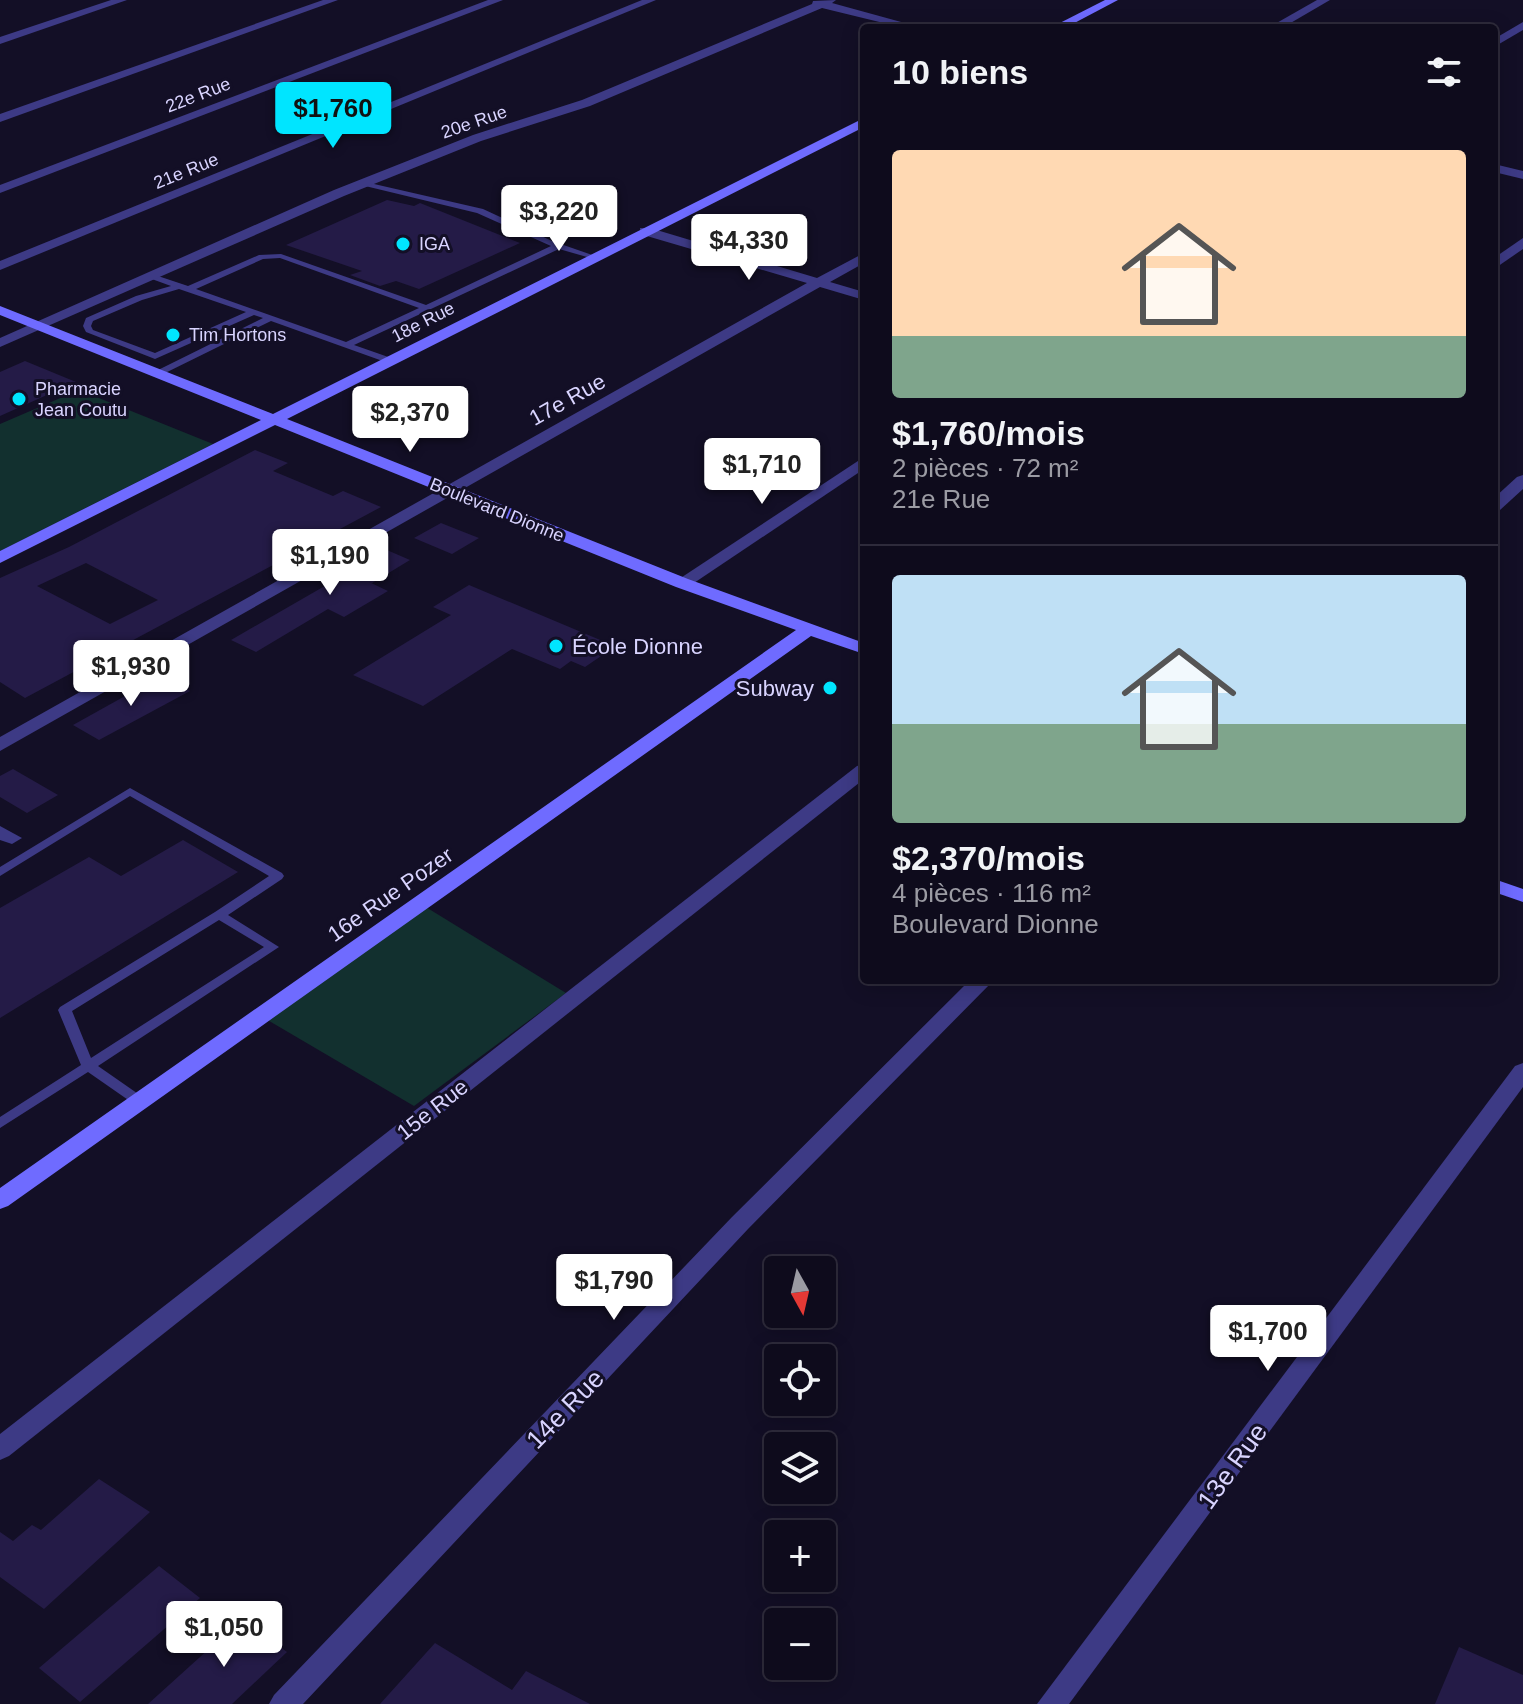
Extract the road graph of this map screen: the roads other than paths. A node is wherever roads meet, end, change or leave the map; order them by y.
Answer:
1 (122, 0) edge
2 (333, 0) edge
3 (498, 0) edge
4 (651, 0) edge
5 (805, 0) edge
6 (1113, 0) edge
7 (1325, 0) edge
8 (826, 2) edge
9 (903, 24) edge
10 (1064, 24) edge
11 (1281, 24) edge
12 (1523, 25) edge
13 (0, 41) edge
14 (1498, 41) edge
15 (0, 118) edge
16 (860, 124) edge
17 (1498, 169) edge
18 (1523, 175) edge
19 (364, 183) junction
20 (0, 189) edge
21 (645, 231) junction
22 (1523, 242) edge
23 (558, 246) junction
24 (594, 257) junction
25 (860, 259) edge
26 (1498, 262) edge
27 (0, 266) edge
28 (152, 276) junction
29 (818, 283) junction
30 (179, 286) junction
31 (189, 289) junction
32 (860, 295) edge
33 (427, 308) junction
34 (0, 310) edge
35 (254, 312) junction
36 (270, 318) junction
37 (41, 326) junction
38 (0, 343) edge
39 (346, 345) junction
40 (391, 361) junction
41 (157, 374) junction
42 (273, 421) junction
43 (860, 465) edge
44 (1498, 485) edge
45 (1519, 488) edge
46 (449, 491) junction
47 (1498, 504) edge
48 (0, 558) edge
49 (682, 583) junction
50 (809, 629) junction
51 (860, 648) edge
52 (0, 745) edge
53 (860, 773) edge
54 (0, 872) edge
55 (1498, 887) edge
56 (1523, 896) edge
57 (219, 915) junction
58 (979, 984) edge
59 (88, 1066) junction
60 (1523, 1071) edge
61 (139, 1101) junction
62 (0, 1123) edge
63 (0, 1200) edge
64 (0, 1449) edge
65 (284, 1704) edge
66 (1052, 1704) edge

1 - 13 street
2 - 15 street
3 - 20 street, 22e Rue
4 - 27 street, 21e Rue
5 - 8 street
6 - 10 main road
7 - 11 street
8 - 9 street
8 - 19 street, 20e Rue
12 - 14 street
16 - 21 main road, 18e Rue
17 - 18 street
19 - 23 lane
19 - 28 street, 20e Rue
21 - 24 main road, 18e Rue
21 - 29 street
22 - 26 street
23 - 24 lane
23 - 33 lane
24 - 40 main road, 18e Rue
25 - 29 street, 17e Rue
28 - 30 lane
28 - 37 street, 20e Rue
29 - 32 street
29 - 46 street, 17e Rue
30 - 31 lane
30 - 35 lane
31 - 33 lane
31 - 35 lane
33 - 39 lane
34 - 37 main road, Boulevard Dionne
35 - 36 lane
36 - 39 lane
36 - 41 lane
37 - 38 street, 20e Rue
37 - 41 main road, Boulevard Dionne
39 - 40 lane
40 - 42 main road, 18e Rue
41 - 42 main road, Boulevard Dionne
42 - 46 main road, Boulevard Dionne
42 - 48 main road, 18e Rue
43 - 49 street
44 - 45 street
45 - 47 street
46 - 49 main road, Boulevard Dionne
46 - 52 street, 17e Rue
49 - 50 main road, Boulevard Dionne
50 - 51 main road, Boulevard Dionne
50 - 61 main road, 16e Rue Pozer
53 - 64 street, 15e Rue
54 - 57 lane
55 - 56 main road
57 - 59 lane
57 - 59 lane
58 - 65 street, 14e Rue
59 - 61 lane
59 - 62 lane
60 - 66 street, 13e Rue
61 - 63 main road, 16e Rue Pozer

